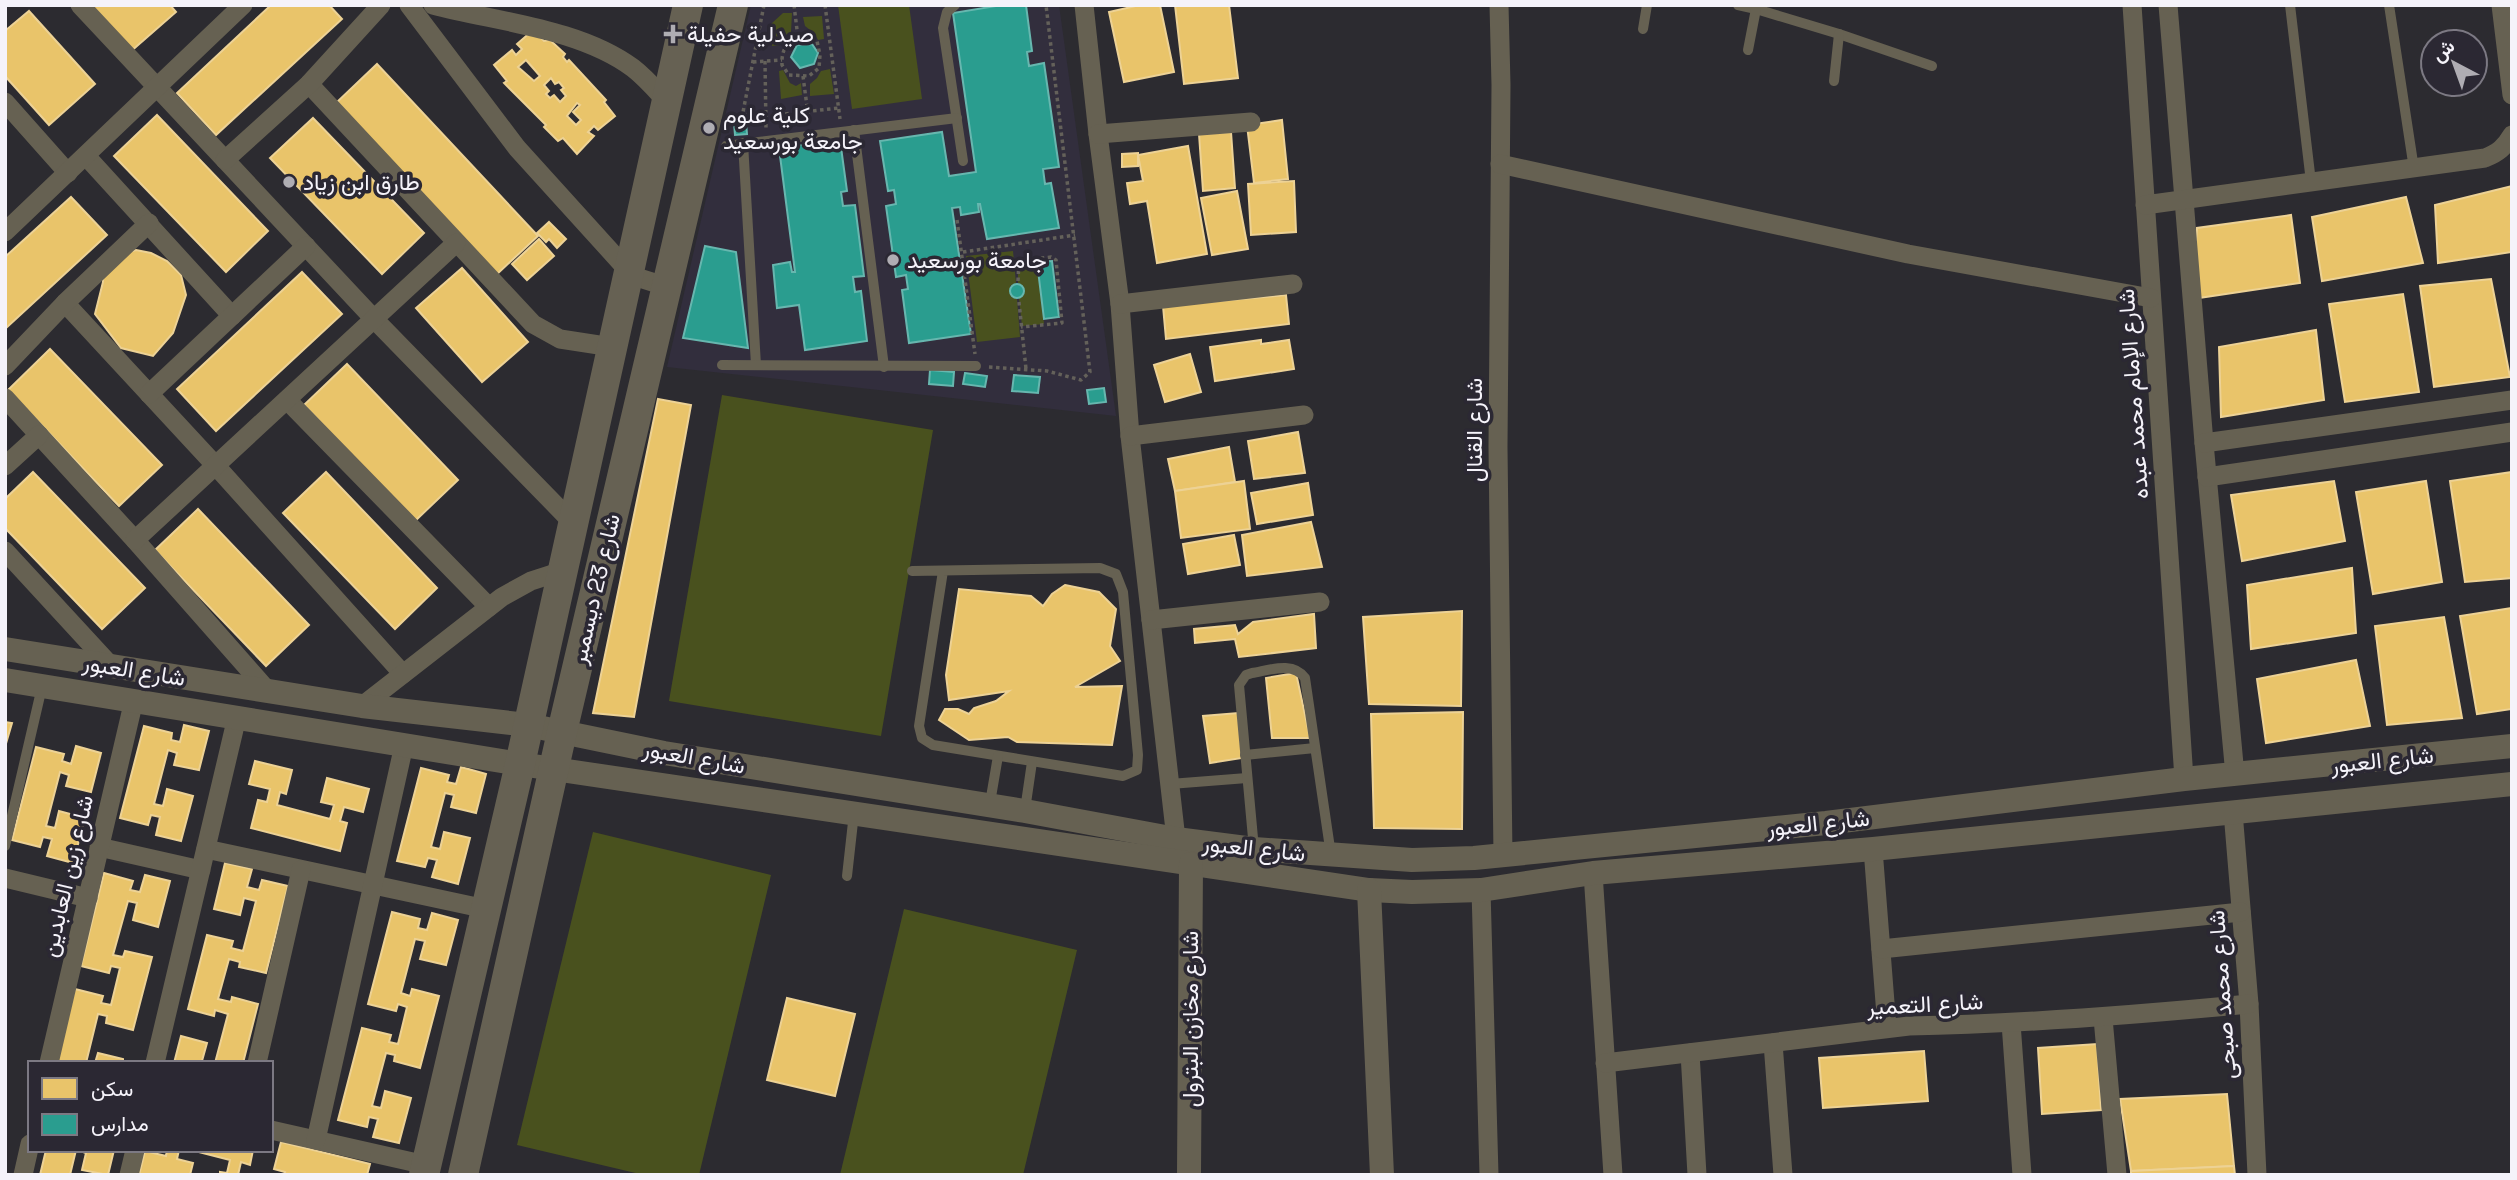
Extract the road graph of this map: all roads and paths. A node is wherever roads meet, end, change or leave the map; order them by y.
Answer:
1 (80, 5) edge
2 (381, 5) edge
3 (409, 5) edge
4 (433, 5) edge
5 (688, 5) edge
6 (733, 5) edge
7 (765, 5) edge
8 (794, 5) edge
9 (825, 5) edge
10 (955, 5) edge
11 (1046, 5) edge
12 (1084, 5) edge
13 (1499, 5) edge
14 (1647, 5) edge
15 (1738, 5) edge
16 (2132, 5) edge
17 (2168, 5) edge
18 (2290, 5) edge
19 (2389, 5) edge
20 (2501, 5) edge
21 (235, 9) edge
22 (1756, 9) junction
23 (1643, 29) dead end
24 (1839, 34) junction
25 (798, 39) junction
26 (1748, 50) dead end
27 (832, 54) junction
28 (820, 55) junction
29 (782, 60) junction
30 (765, 61) junction
31 (753, 62) junction
32 (1932, 66) dead end
33 (803, 76) junction
34 (1833, 81) dead end
35 (309, 84) junction
36 (158, 88) junction
37 (2512, 95) edge
38 (5, 102) edge
39 (667, 103) junction
40 (839, 108) junction
41 (807, 112) junction
42 (765, 117) junction
43 (957, 118) junction
44 (1251, 121) dead end
45 (854, 130) junction
46 (842, 132) junction
47 (1098, 134) junction
48 (810, 135) junction
49 (2512, 135) edge
50 (766, 136) dead end
51 (743, 143) junction
52 (715, 146) junction
53 (86, 156) junction
54 (225, 160) junction
55 (963, 161) dead end
56 (1500, 164) junction
57 (2414, 169) junction
58 (68, 173) junction
59 (2311, 183) junction
60 (2184, 200) junction
61 (2145, 205) junction
62 (957, 220) dead end
63 (149, 223) junction
64 (5, 232) edge
65 (1075, 235) junction
66 (456, 243) junction
67 (306, 246) junction
68 (962, 252) junction
69 (629, 272) junction
70 (1018, 281) dead end
71 (1293, 284) dead end
72 (667, 287) junction
73 (2151, 298) junction
74 (1018, 302) dead end
75 (65, 303) junction
76 (1119, 304) junction
77 (232, 316) junction
78 (374, 319) junction
79 (1021, 327) junction
80 (612, 347) junction
81 (722, 365) dead end
82 (756, 365) junction
83 (5, 366) edge
84 (976, 366) junction
85 (884, 367) junction
86 (1026, 369) junction
87 (149, 394) junction
88 (5, 398) edge
89 (287, 400) junction
90 (2512, 400) edge
91 (1304, 415) dead end
92 (2512, 432) edge
93 (39, 435) junction
94 (1130, 436) junction
95 (2204, 443) junction
96 (5, 466) edge
97 (216, 466) junction
98 (2207, 477) junction
99 (573, 523) junction
100 (135, 540) junction
101 (5, 551) edge
102 (562, 571) junction
103 (912, 571) dead end
104 (943, 571) junction
105 (1320, 602) dead end
106 (489, 607) junction
107 (1151, 620) junction
108 (10, 650) edge
109 (111, 666) junction
110 (403, 674) junction
111 (7, 680) edge
112 (43, 686) junction
113 (268, 691) junction
114 (134, 700) junction
115 (362, 706) junction
116 (237, 717) junction
117 (528, 725) junction
118 (562, 732) junction
119 (404, 745) junction
120 (2512, 746) edge
121 (1315, 748) junction
122 (2474, 750) junction
123 (1245, 755) junction
124 (998, 756) junction
125 (1032, 762) junction
126 (520, 764) junction
127 (553, 769) junction
128 (2235, 775) junction
129 (1247, 778) junction
130 (2184, 779) junction
131 (1170, 784) junction
132 (2512, 784) edge
133 (2485, 786) junction
134 (927, 794) junction
135 (989, 805) junction
136 (1025, 811) junction
137 (2233, 812) junction
138 (854, 813) junction
139 (1904, 814) junction
140 (921, 823) junction
141 (1826, 823) junction
142 (1176, 839) junction
143 (1907, 844) junction
144 (5, 846) edge
145 (99, 847) junction
146 (206, 849) junction
147 (1254, 849) junction
148 (1873, 849) junction
149 (1829, 852) junction
150 (1331, 856) junction
151 (1503, 856) junction
152 (1191, 864) junction
153 (201, 870) junction
154 (301, 870) junction
155 (1593, 873) junction
156 (847, 876) dead end
157 (5, 878) edge
158 (372, 886) junction
159 (1369, 890) junction
160 (1481, 890) junction
161 (88, 898) junction
162 (486, 909) junction
163 (2241, 912) junction
164 (1881, 948) junction
165 (2249, 1004) junction
166 (2103, 1018) junction
167 (2011, 1023) junction
168 (1887, 1028) junction
169 (1773, 1043) junction
170 (1690, 1053) junction
171 (49, 1061) edge
172 (155, 1061) edge
173 (257, 1061) edge
174 (1605, 1063) junction
175 (273, 1130) edge
176 (316, 1140) junction
177 (28, 1152) edge
178 (135, 1152) edge
179 (425, 1170) edge
180 (1778, 1174) edge
181 (23, 1175) edge
182 (129, 1175) edge
183 (463, 1175) edge
184 (1189, 1175) edge
185 (1382, 1175) edge
186 (1489, 1175) edge
187 (1613, 1175) edge
188 (1697, 1175) edge
189 (2022, 1175) edge
190 (2117, 1175) edge
191 (2257, 1175) edge

1 - 36 street
2 - 35 street
3 - 69 street
4 - 39 street
5 - 39 main road, شارع 23 ديسمبر
6 - 52 main road, شارع 23 ديسمبر
7 - 31 path
8 - 25 path
9 - 27 path
10 - 43 lane
11 - 65 path
12 - 47 street
13 - 56 street, شارع القنال
14 - 23 lane
15 - 22 lane
16 - 61 street, شارع الإمام محمد عبده
17 - 60 street
18 - 59 lane
19 - 57 lane
20 - 37 street
21 - 36 street
22 - 24 lane
22 - 26 lane
24 - 32 lane
24 - 34 lane
25 - 28 path
25 - 29 path
27 - 28 path
27 - 40 path
28 - 33 path
29 - 30 path
29 - 33 path
30 - 31 path
30 - 42 path
31 - 42 path
33 - 41 path
35 - 54 street
35 - 66 street
36 - 53 street
36 - 54 street
38 - 58 street
39 - 69 main road, شارع 23 ديسمبر
40 - 41 path
40 - 46 path
41 - 42 path
41 - 48 path
42 - 50 path
43 - 45 lane
43 - 55 lane
44 - 47 street
45 - 46 lane
45 - 85 lane
46 - 48 lane
47 - 76 street
48 - 51 lane
49 - 57 street
51 - 52 lane
51 - 82 lane
52 - 72 main road, شارع 23 ديسمبر
53 - 58 street
53 - 63 street
54 - 67 street
56 - 73 street
56 - 151 street, شارع القنال
57 - 59 street
58 - 64 street
59 - 60 street
60 - 61 street
60 - 95 street
61 - 73 street, شارع الإمام محمد عبده
62 - 68 path
63 - 75 street
63 - 77 street
65 - 68 path
65 - 86 path
66 - 78 street
66 - 80 street
67 - 77 street
67 - 78 street
68 - 84 path
69 - 72 street
69 - 80 main road, شارع 23 ديسمبر
70 - 79 path
71 - 76 street
72 - 118 main road, شارع 23 ديسمبر
73 - 130 street, شارع الإمام محمد عبده
74 - 79 path
75 - 83 street
75 - 87 street
76 - 94 street
77 - 87 street
78 - 89 street
78 - 99 street
79 - 86 path
80 - 99 main road, شارع 23 ديسمبر
81 - 82 lane
82 - 85 lane
84 - 85 lane
84 - 86 path
87 - 97 street
88 - 93 street
89 - 97 street
89 - 106 street
90 - 95 street
91 - 94 street
92 - 98 street
93 - 96 street
93 - 100 street
94 - 107 street
95 - 98 street
97 - 100 street
97 - 110 street
98 - 128 street
99 - 102 main road, شارع 23 ديسمبر
100 - 113 street
101 - 109 street
102 - 106 street
102 - 117 main road, شارع 23 ديسمبر
103 - 104 lane
104 - 124 lane
104 - 125 lane
105 - 107 street
106 - 110 street
107 - 131 street
108 - 109 street, شارع العبور
108 - 111 street
109 - 113 street, شارع العبور
110 - 115 street
111 - 112 street, شارع العبور
112 - 114 street, شارع العبور
112 - 144 lane
113 - 115 street, شارع العبور
114 - 116 street, شارع العبور
114 - 145 street, شارع زين العابدين
115 - 117 street, شارع العبور
116 - 119 street, شارع العبور
116 - 146 street
117 - 118 street, شارع العبور
117 - 126 main road, شارع 23 ديسمبر
118 - 127 main road, شارع 23 ديسمبر
118 - 134 street, شارع العبور
119 - 126 street, شارع العبور
119 - 158 street
120 - 122 street, شارع العبور
121 - 123 lane
121 - 123 lane
121 - 150 lane
122 - 128 street, شارع العبور
122 - 133 street
123 - 129 lane
124 - 125 lane
124 - 135 lane
125 - 136 lane
126 - 127 street, شارع العبور
126 - 162 main road, شارع 23 ديسمبر
127 - 138 street, شارع العبور
127 - 183 main road, شارع 23 ديسمبر
128 - 130 street, شارع العبور
129 - 131 lane
129 - 147 lane
130 - 139 street, شارع العبور
131 - 142 street
132 - 133 street, شارع العبور
133 - 137 street, شارع العبور
134 - 135 street, شارع العبور
134 - 140 street
135 - 136 street, شارع العبور
136 - 142 street, شارع العبور
137 - 143 street, شارع العبور
137 - 163 street, شارع محمد صبحى
138 - 140 street, شارع العبور
138 - 156 lane
139 - 141 street, شارع العبور
139 - 143 street
140 - 152 street, شارع العبور
141 - 149 street
141 - 151 street, شارع العبور
142 - 147 street, شارع العبور
143 - 148 street, شارع العبور
145 - 153 street
145 - 161 street, شارع زين العابدين
146 - 153 street
146 - 154 street
147 - 150 street, شارع العبور
148 - 149 street, شارع العبور
148 - 164 street
149 - 155 street, شارع العبور
150 - 151 street, شارع العبور
152 - 159 street, شارع العبور
152 - 184 street, شارع مخازن البترول
153 - 172 street
154 - 158 street
154 - 173 street
155 - 160 street, شارع العبور
155 - 174 street
157 - 161 street
158 - 162 street
158 - 176 street
159 - 160 street, شارع العبور
159 - 185 street
160 - 186 street
161 - 171 street, شارع زين العابدين
162 - 179 main road, شارع 23 ديسمبر
163 - 164 street
163 - 165 street, شارع محمد صبحى
164 - 168 street
165 - 166 street, شارع التعمير
165 - 191 street, شارع محمد صبحى
166 - 167 street, شارع التعمير
166 - 190 street
167 - 168 street, شارع التعمير
167 - 189 street
168 - 169 street, شارع التعمير
169 - 170 street, شارع التعمير
169 - 180 street
170 - 174 street, شارع التعمير
170 - 188 street
174 - 187 street
175 - 176 street
176 - 179 street
177 - 181 street
178 - 182 street

